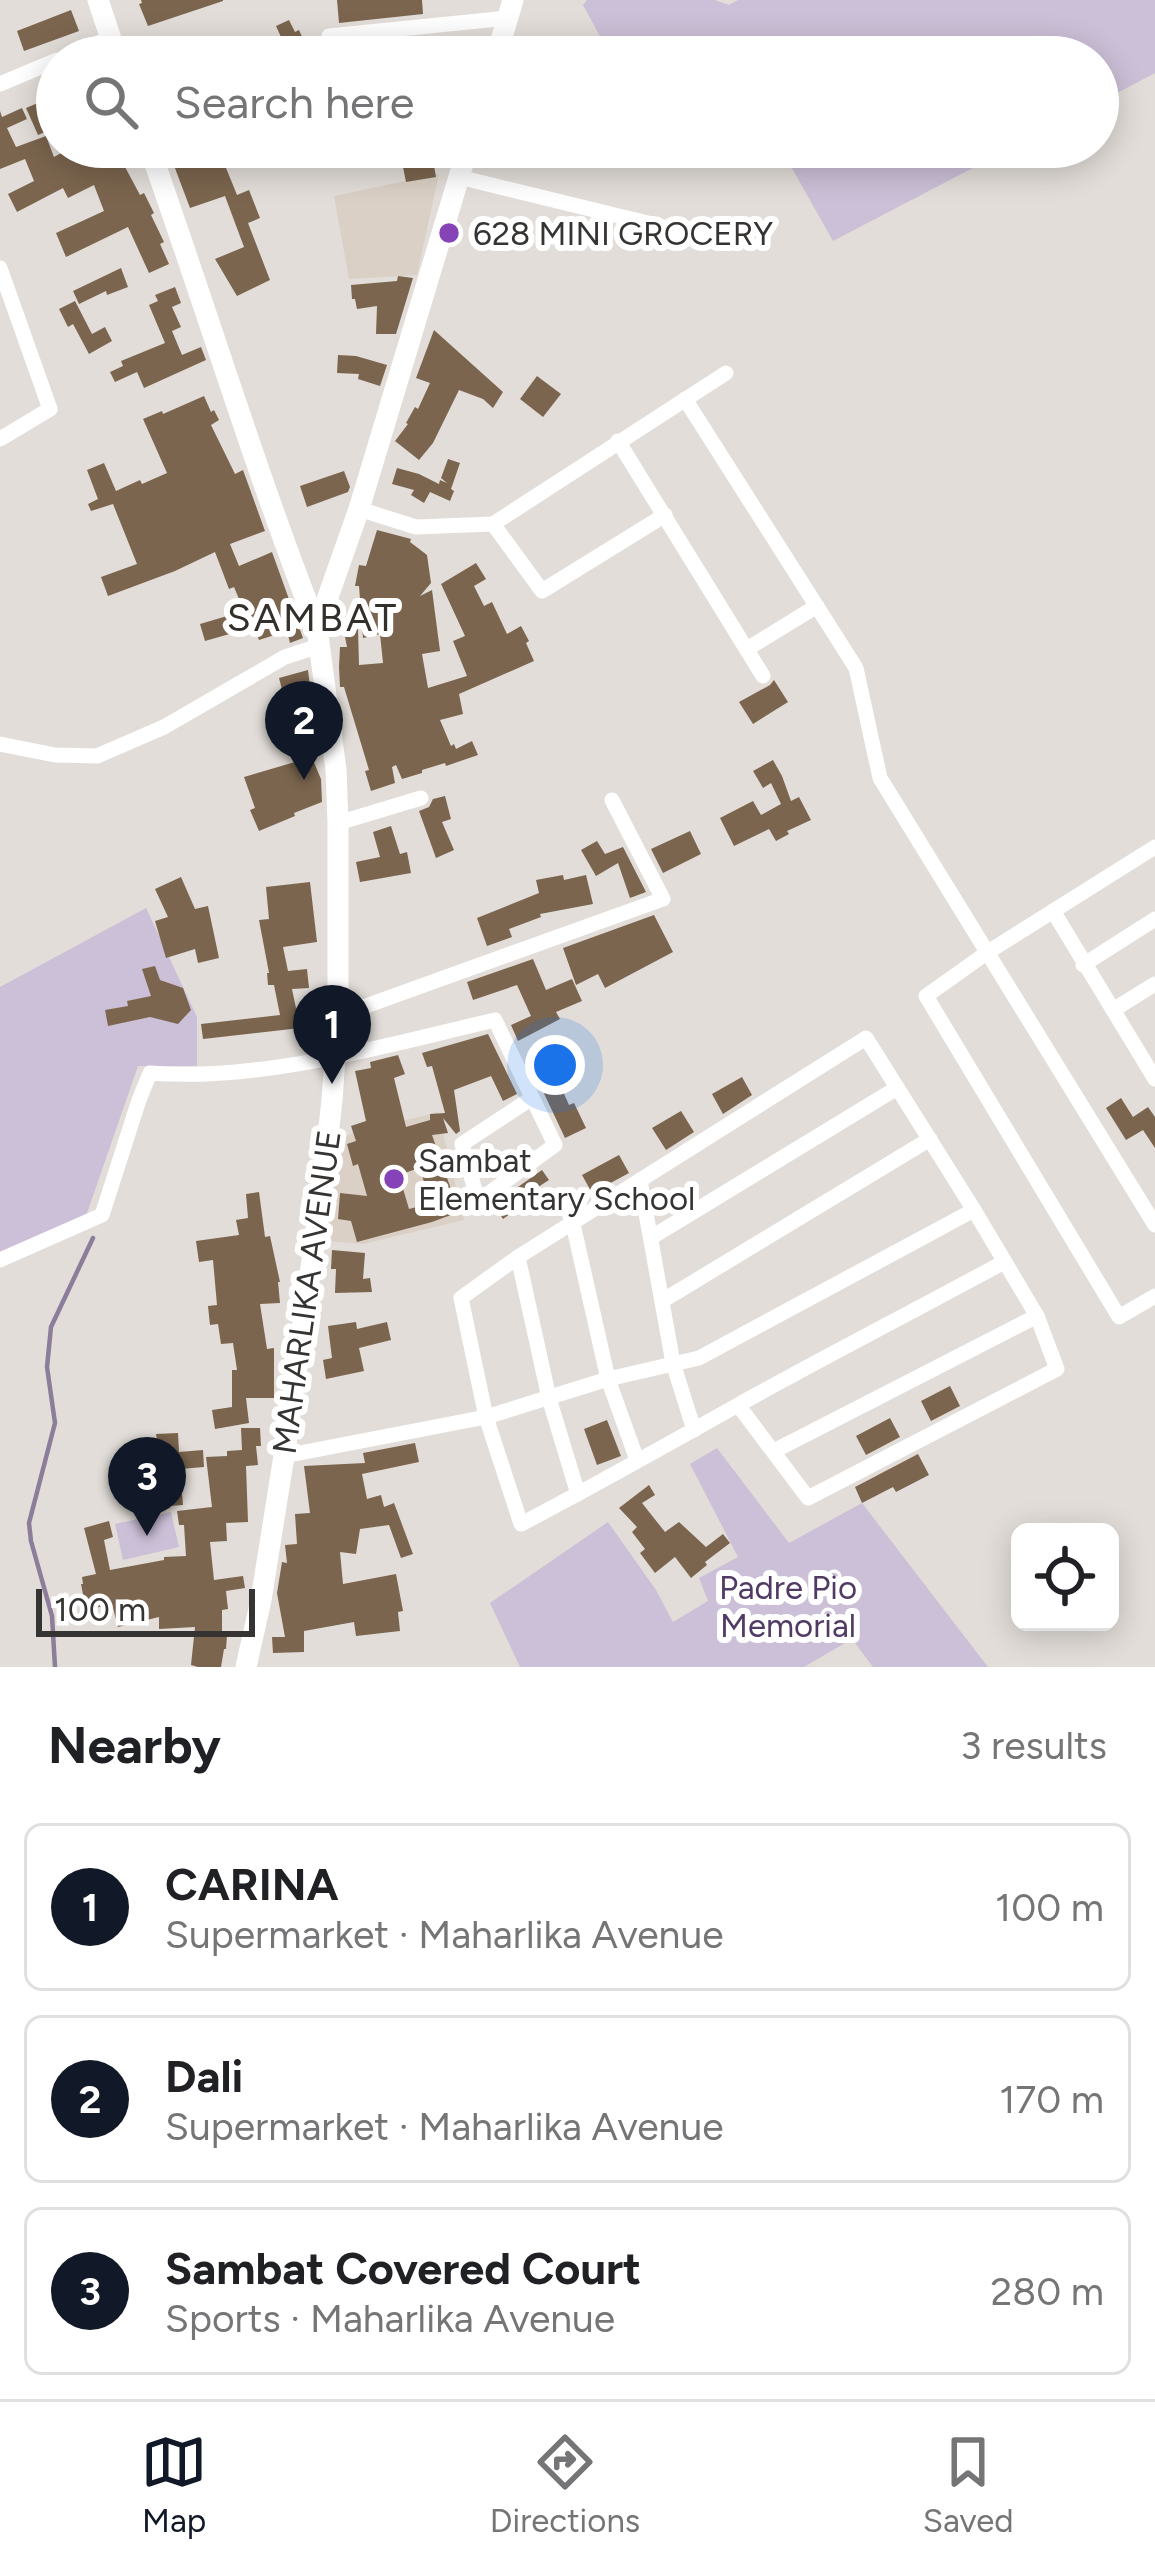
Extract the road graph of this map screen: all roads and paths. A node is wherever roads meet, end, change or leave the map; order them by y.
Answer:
1 (98, 0) edge
2 (510, 9) edge
3 (110, 36) edge
4 (329, 36) dead end
5 (36, 69) edge
6 (0, 84) edge
7 (156, 168) edge
8 (462, 168) edge
9 (459, 177) junction
10 (705, 237) dead end
11 (0, 268) edge
12 (726, 373) dead end
13 (685, 399) junction
14 (0, 439) edge
15 (618, 441) junction
16 (358, 509) junction
17 (664, 515) junction
18 (493, 524) junction
19 (817, 606) junction
20 (318, 637) junction
21 (747, 649) junction
22 (763, 676) dead end
23 (0, 744) edge
24 (421, 798) dead end
25 (612, 800) dead end
26 (338, 823) junction
27 (1155, 847) edge
28 (1052, 911) junction
29 (1155, 919) edge
30 (988, 952) junction
31 (1084, 965) junction
32 (1155, 984) edge
33 (1113, 1010) junction
34 (338, 1016) junction
35 (1149, 1057) edge
36 (334, 1058) junction
37 (1155, 1079) edge
38 (897, 1088) junction
39 (532, 1098) junction
40 (930, 1139) junction
41 (640, 1180) junction
42 (974, 1210) junction
43 (573, 1224) junction
44 (1155, 1225) edge
45 (652, 1237) junction
46 (518, 1257) junction
47 (0, 1260) edge
48 (1004, 1262) junction
49 (1155, 1295) edge
50 (662, 1301) junction
51 (1037, 1316) junction
52 (673, 1363) junction
53 (608, 1379) junction
54 (548, 1398) junction
55 (738, 1405) junction
56 (486, 1417) junction
57 (694, 1430) junction
58 (774, 1451) junction
59 (284, 1456) junction
60 (637, 1460) junction
61 (578, 1494) junction
62 (246, 1667) edge

1 - 3 main road
2 - 4 street
5 - 6 street
7 - 20 main road
8 - 9 main road, MAHARLIKA AVENUE
9 - 10 street
9 - 16 main road, MAHARLIKA AVENUE
11 - 14 street
12 - 13 street
13 - 15 street
13 - 19 street
15 - 17 street
15 - 18 street
16 - 18 street
16 - 20 main road, MAHARLIKA AVENUE
17 - 18 street
17 - 21 street
19 - 21 street
19 - 30 street
20 - 23 street
20 - 26 main road, MAHARLIKA AVENUE
21 - 22 street
24 - 26 street
25 - 34 street
26 - 34 main road, MAHARLIKA AVENUE
27 - 28 street
28 - 30 street
28 - 31 street
29 - 31 street
30 - 44 street
30 - 49 street
31 - 33 street
32 - 33 street
33 - 35 street
34 - 36 main road, MAHARLIKA AVENUE
35 - 37 street
36 - 39 street
36 - 47 street
36 - 59 main road, MAHARLIKA AVENUE
38 - 40 street
38 - 41 street
38 - 45 street
39 - 39 street
40 - 42 street
40 - 50 street
41 - 43 street
41 - 45 street
42 - 48 street
42 - 52 street
43 - 46 street
43 - 53 street
45 - 50 street
46 - 54 street
46 - 56 street
48 - 51 street
48 - 55 street
50 - 52 street
51 - 58 street
51 - 58 street
52 - 53 street
52 - 57 street
53 - 54 street
53 - 60 street
54 - 56 street
54 - 61 street
55 - 57 street
55 - 58 street
56 - 59 street
56 - 61 street
57 - 60 street
59 - 62 main road, MAHARLIKA AVENUE
60 - 61 street

